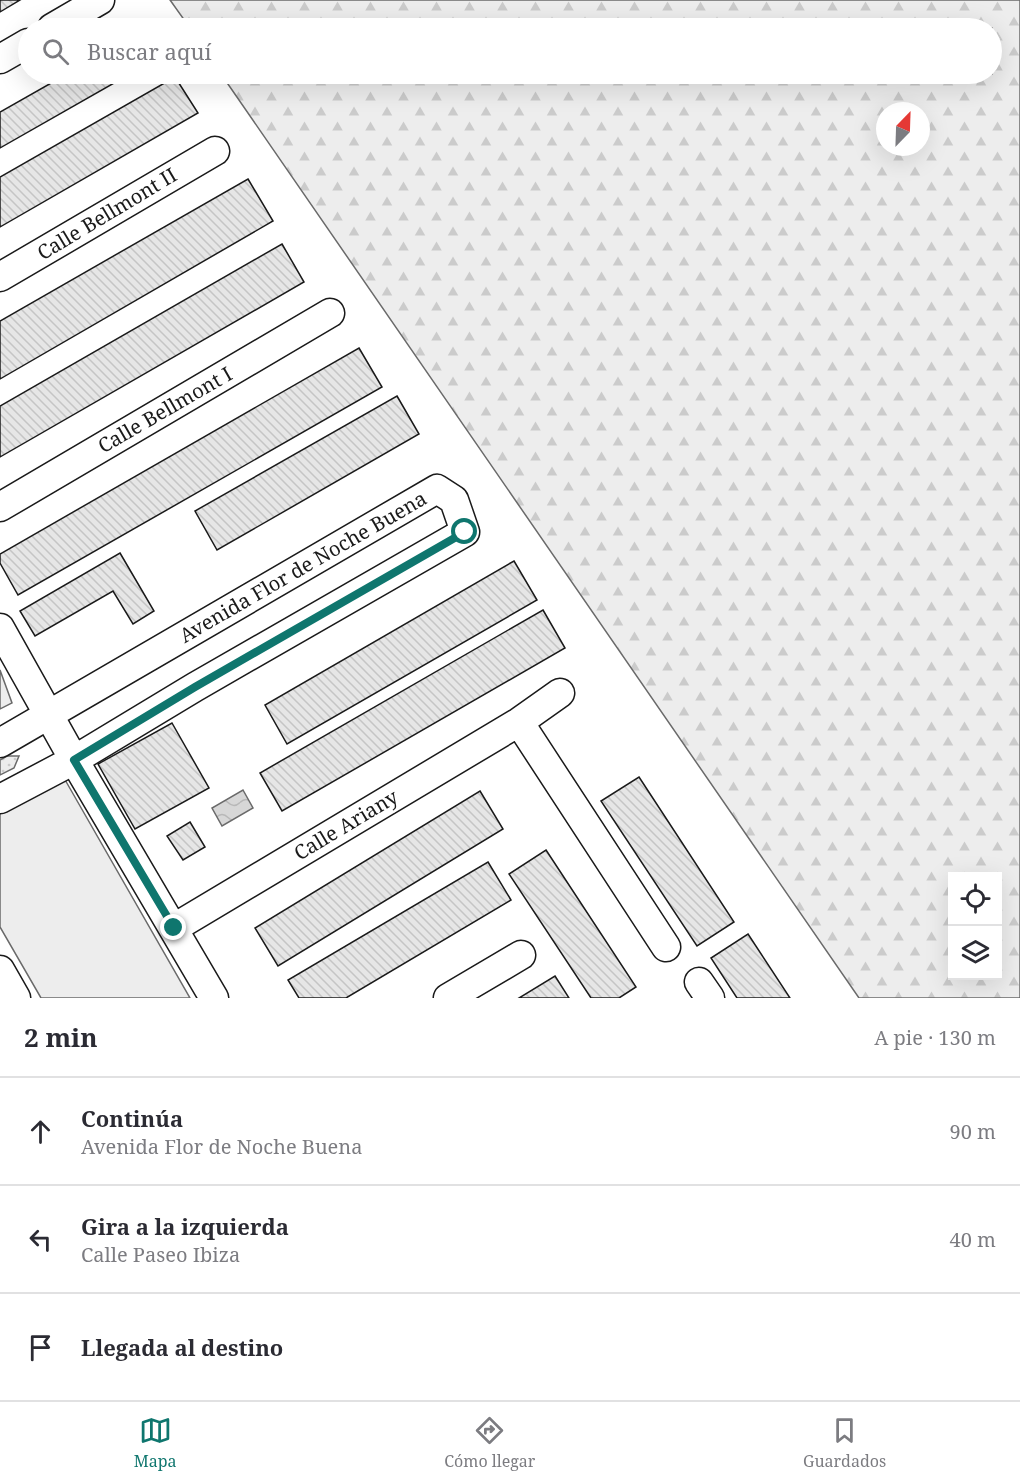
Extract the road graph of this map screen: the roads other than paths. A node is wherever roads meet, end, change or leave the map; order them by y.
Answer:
1 (100, 0) edge
2 (69, 18) edge
3 (18, 49) edge
4 (0, 60) edge
5 (215, 151) dead end
6 (0, 278) edge
7 (330, 313) dead end
8 (0, 507) edge
9 (0, 628) edge
10 (560, 693) dead end
11 (49, 715) junction
12 (519, 722) junction
13 (0, 743) edge
14 (74, 760) junction
15 (0, 799) edge
16 (174, 928) junction
17 (666, 947) dead end
18 (521, 955) dead end
19 (0, 970) edge
20 (16, 998) edge
21 (214, 998) edge
22 (448, 998) edge

1 - 2 street
3 - 4 street
5 - 6 street, Calle Bellmont II
7 - 8 street, Calle Bellmont I
9 - 11 street
10 - 12 street, Calle Ariany
11 - 13 street, Avenida Flor de Noche Buena
11 - 14 street
11 - 14 street, Avenida Flor de Noche Buena
12 - 16 street, Calle Ariany
12 - 17 street
14 - 15 street, Avenida Flor de Noche Buena
14 - 16 street
16 - 21 street
18 - 22 street
19 - 20 street

